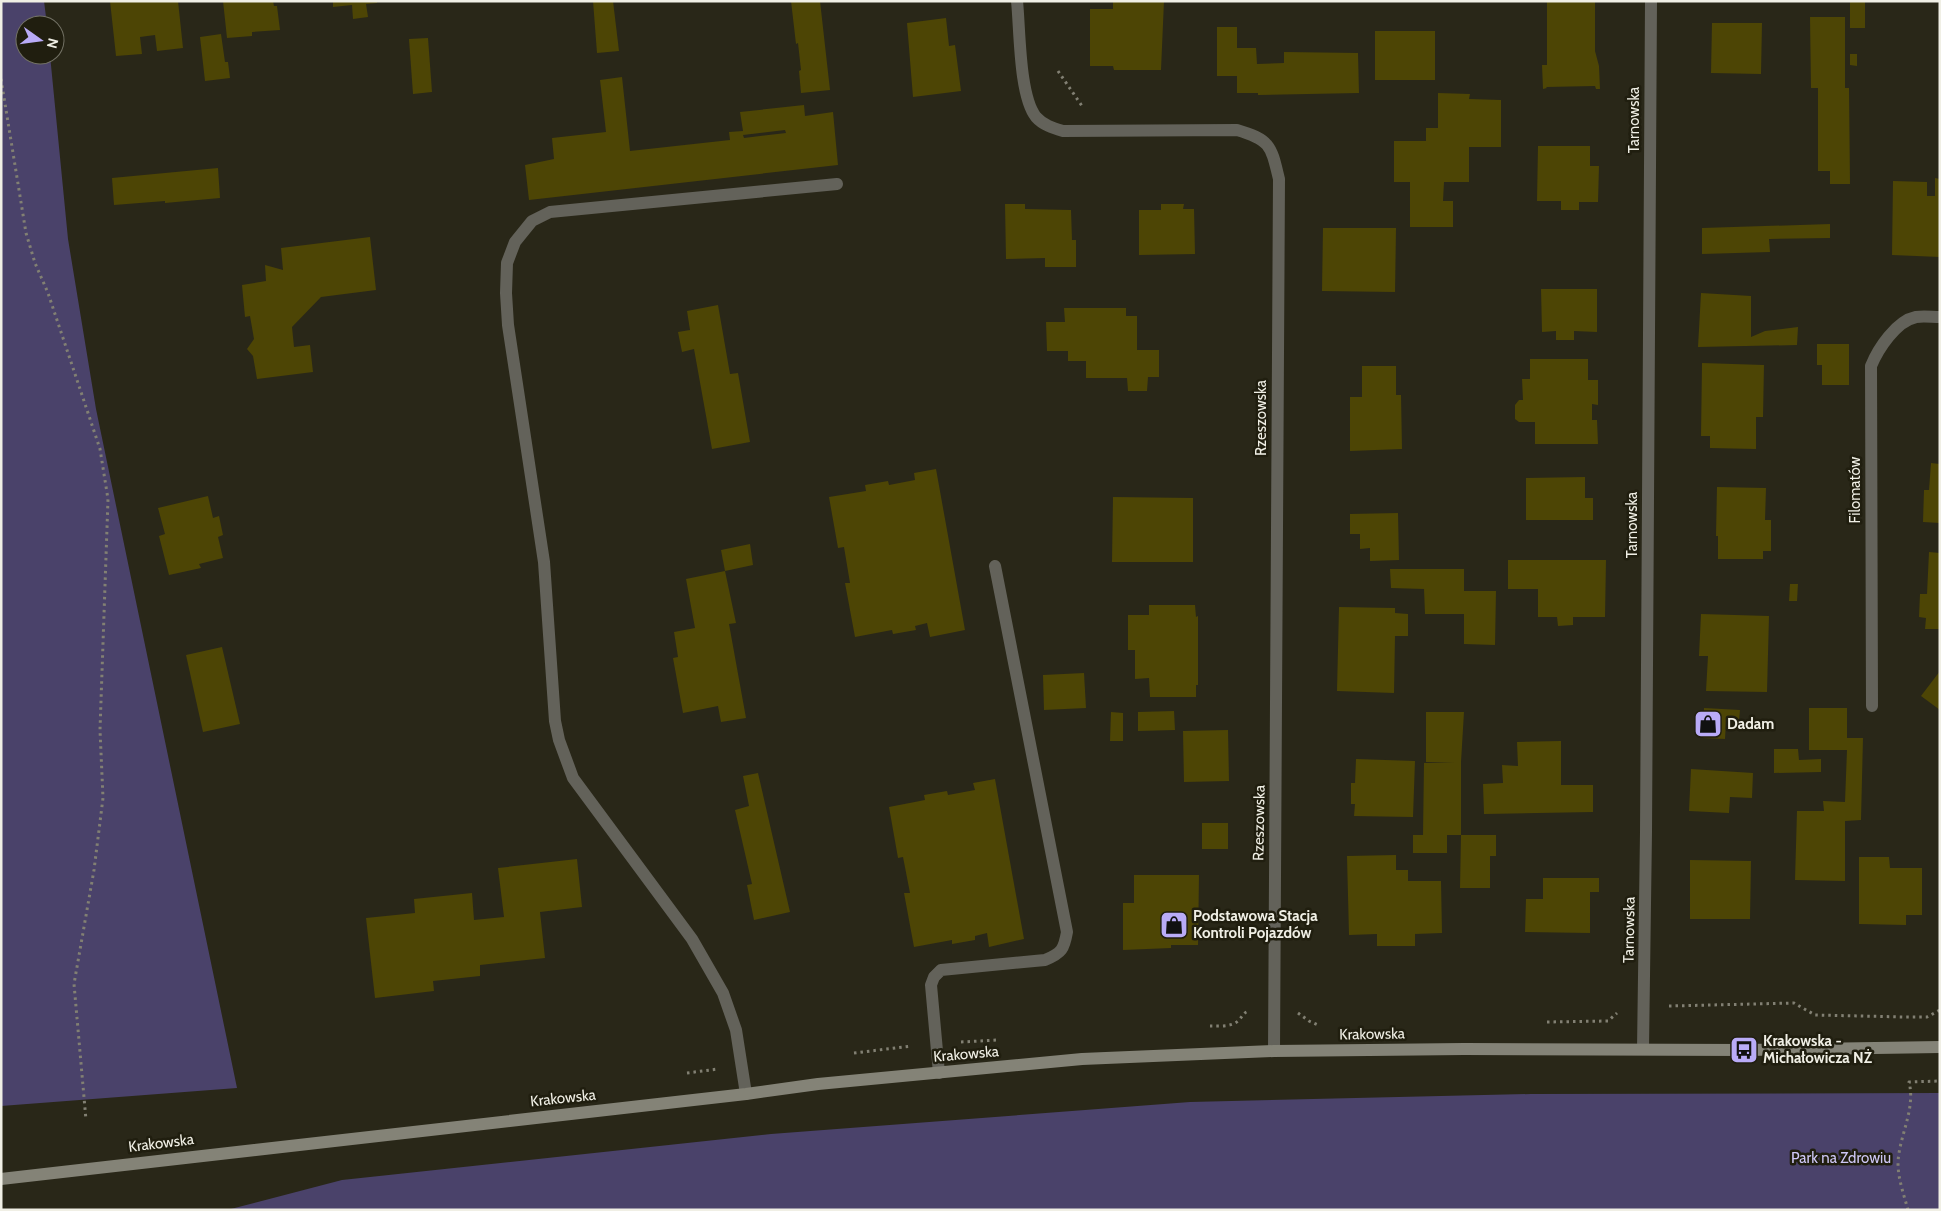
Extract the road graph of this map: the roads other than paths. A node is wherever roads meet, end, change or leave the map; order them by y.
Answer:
1 (1017, 1) edge
2 (1651, 1) edge
3 (837, 184) dead end
4 (1940, 318) edge
5 (995, 566) dead end
6 (1872, 706) dead end
7 (1940, 1047) edge
8 (1643, 1050) junction
9 (1274, 1051) junction
10 (939, 1073) junction
11 (746, 1094) junction
12 (1, 1179) edge

1 - 9 street, Rzeszowska
2 - 8 street, Tarnowska
3 - 11 street
4 - 6 street, Filomatów
5 - 10 street
7 - 8 main road, Krakowska
8 - 9 main road, Krakowska
9 - 10 main road, Krakowska
10 - 11 main road, Krakowska
11 - 12 main road, Krakowska

